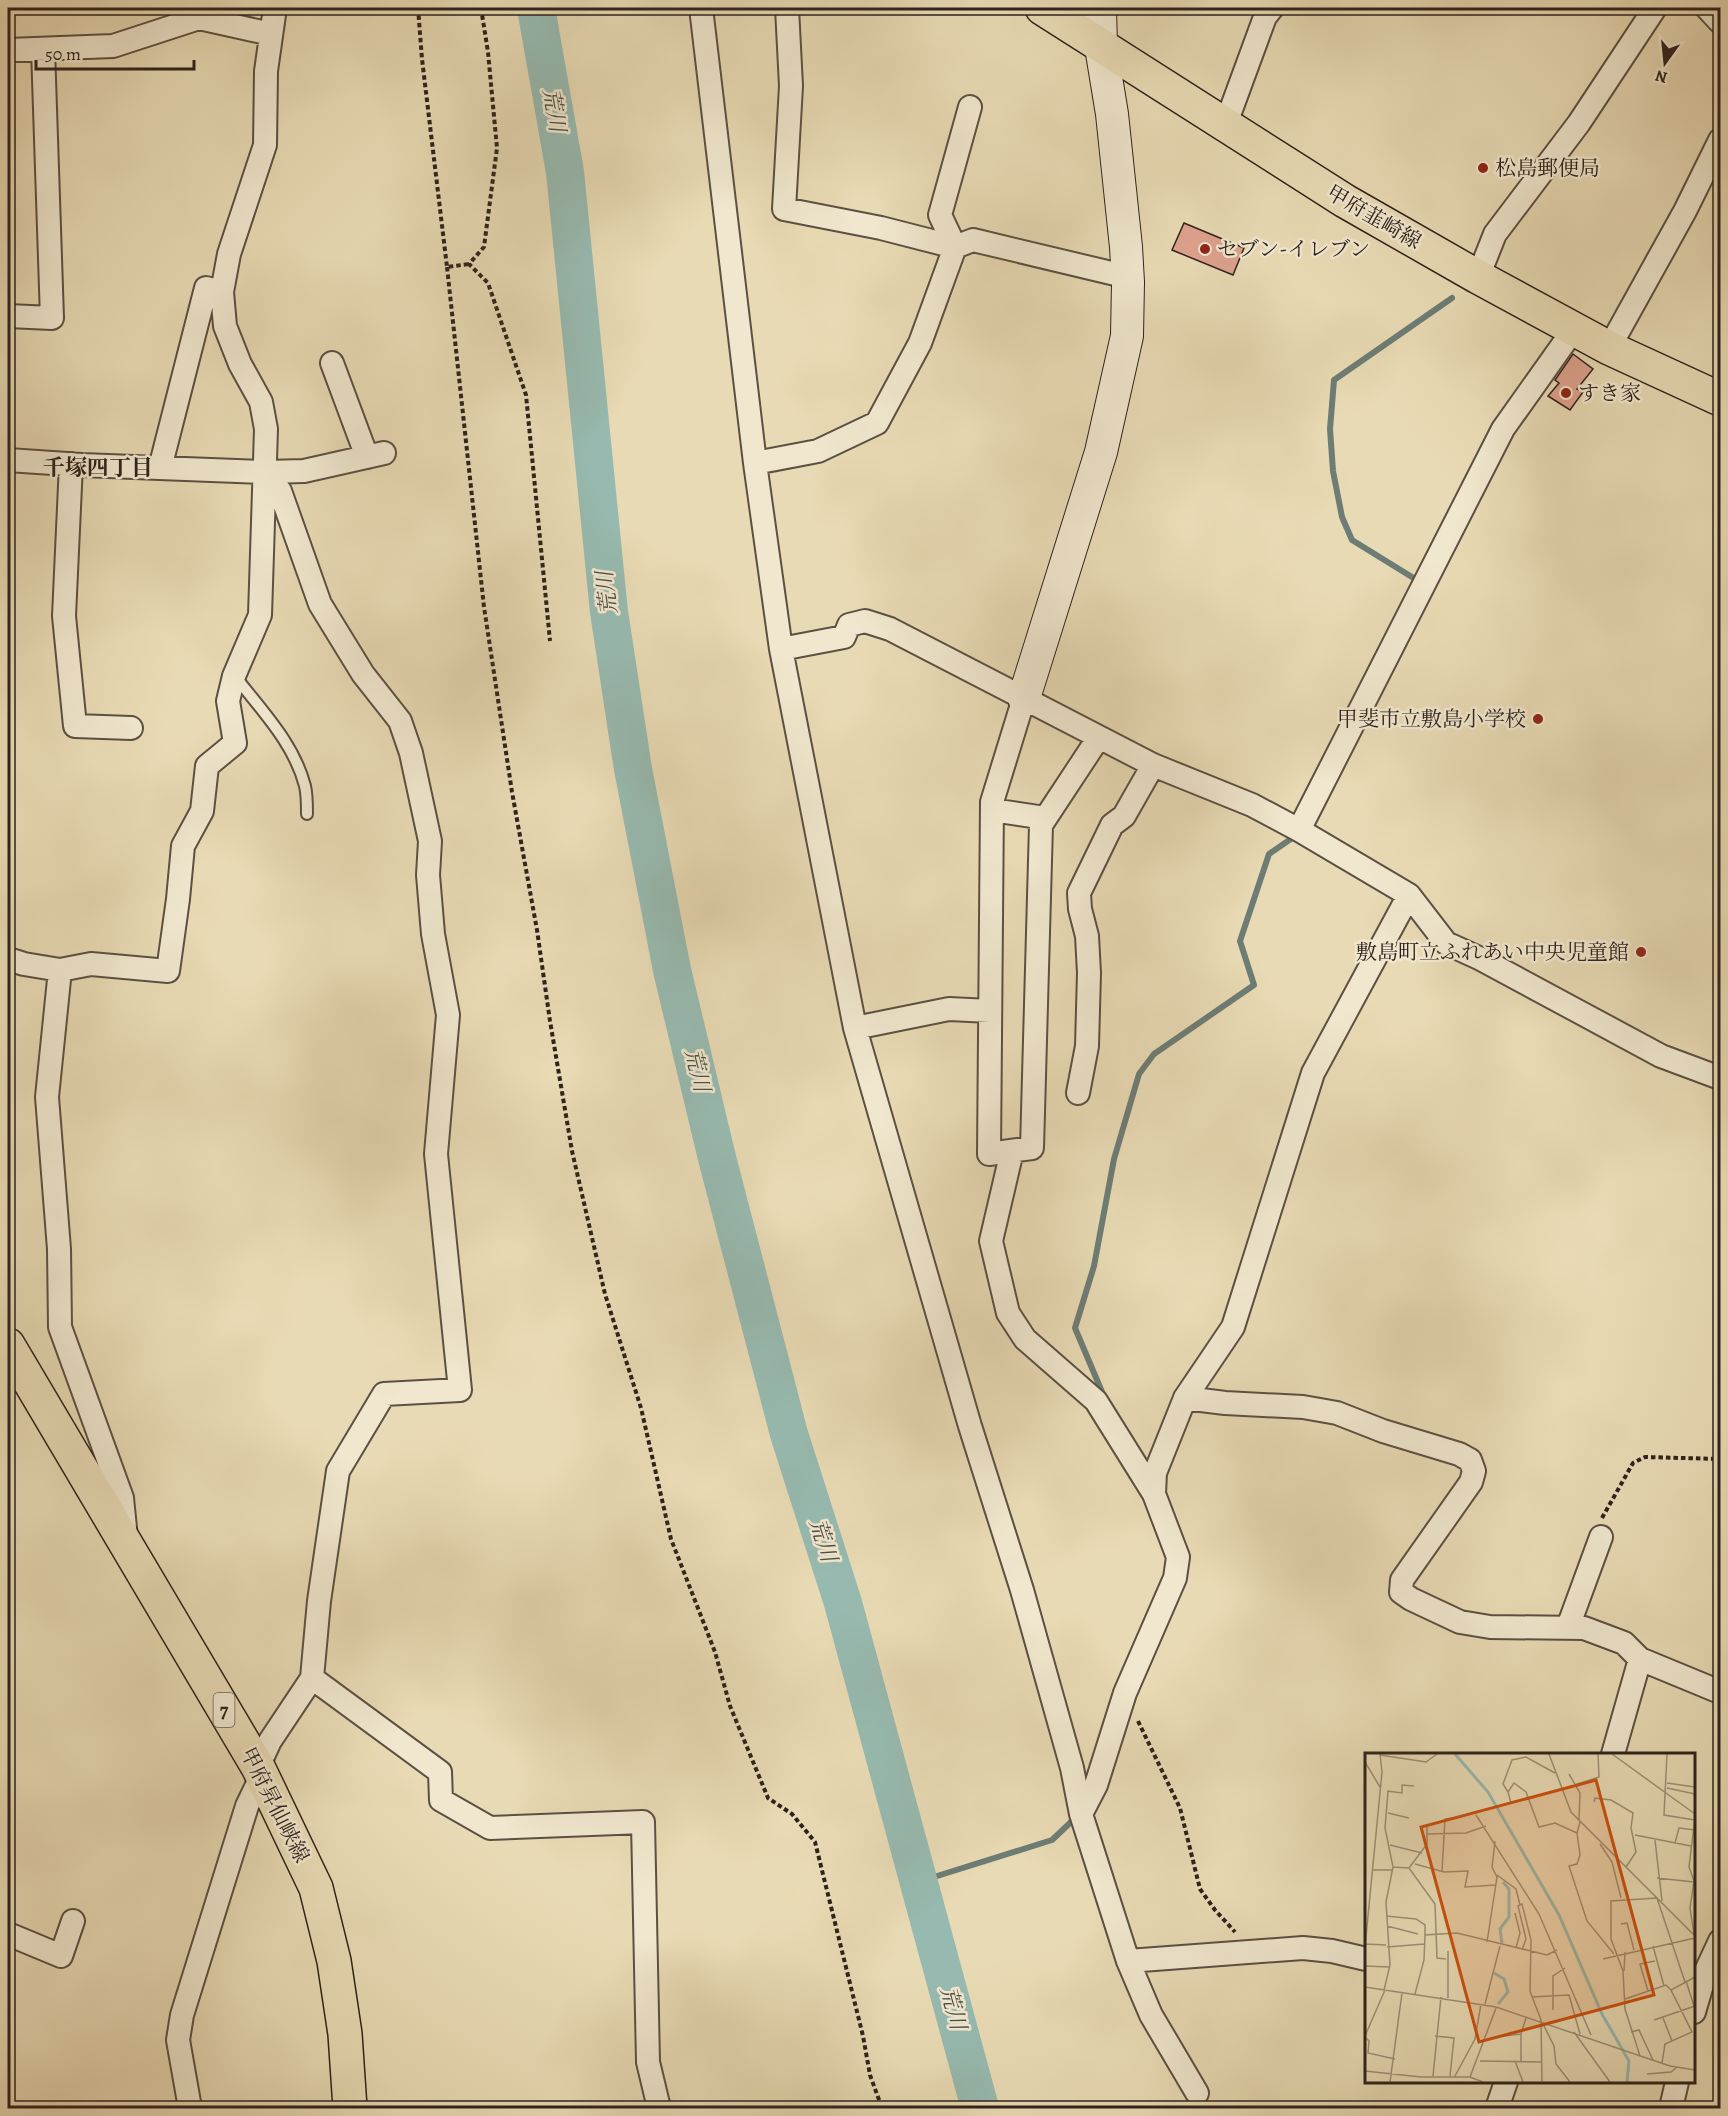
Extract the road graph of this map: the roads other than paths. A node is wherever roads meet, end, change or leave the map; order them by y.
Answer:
1 (275, 8) edge
2 (701, 8) edge
3 (787, 8) edge
4 (1042, 8) edge
5 (1100, 8) edge
6 (1272, 8) edge
7 (1655, 8) edge
8 (1707, 8) edge
9 (1720, 21) edge
10 (271, 34) junction
11 (1101, 46) junction
12 (43, 48) junction
13 (8, 50) edge
14 (970, 107) dead end
15 (1224, 126) junction
16 (1720, 140) edge
17 (955, 247) junction
18 (1128, 277) junction
19 (1478, 278) junction
20 (222, 292) junction
21 (8, 316) edge
22 (1574, 329) junction
23 (1608, 348) junction
24 (332, 363) dead end
25 (1720, 399) edge
26 (8, 460) edge
27 (755, 463) junction
28 (71, 465) junction
29 (160, 468) junction
30 (265, 472) junction
31 (781, 649) junction
32 (234, 676) junction
33 (1024, 698) junction
34 (131, 728) dead end
35 (1099, 737) junction
36 (1153, 765) junction
37 (992, 810) junction
38 (307, 814) dead end
39 (1045, 818) junction
40 (1299, 830) junction
41 (1409, 895) junction
42 (8, 959) edge
43 (60, 970) junction
44 (990, 1011) junction
45 (855, 1028) junction
46 (1720, 1078) edge
47 (1078, 1093) dead end
48 (1012, 1151) junction
49 (8, 1345) edge
50 (1185, 1398) junction
51 (1154, 1494) junction
52 (1601, 1537) road end
53 (127, 1547) junction
54 (1568, 1628) junction
55 (1640, 1659) junction
56 (312, 1678) junction
57 (1720, 1692) edge
58 (1614, 1753) edge
59 (260, 1771) junction
60 (1081, 1814) junction
61 (73, 1921) dead end
62 (8, 1934) edge
63 (1720, 1941) edge
64 (1365, 1959) edge
65 (1128, 1961) junction
66 (1695, 2009) edge
67 (1506, 2083) edge
68 (1677, 2083) edge
69 (1197, 2093) dead end
70 (190, 2109) edge
71 (350, 2109) edge
72 (659, 2109) edge
73 (1497, 2109) edge
74 (1671, 2109) edge

1 - 10 street
2 - 27 street
3 - 17 street
4 - 11 main road, 甲府韮崎線
5 - 11 street
6 - 15 street
7 - 19 street
8 - 9 street
10 - 12 street
10 - 20 street
11 - 15 main road, 甲府韮崎線
11 - 18 street
12 - 13 street
12 - 21 street
14 - 17 street
15 - 19 main road, 甲府韮崎線
16 - 23 street
17 - 18 street
17 - 27 street
18 - 33 street
19 - 22 main road, 甲府韮崎線
20 - 29 street
20 - 30 street
22 - 23 main road, 甲府韮崎線
22 - 40 street
23 - 25 main road, 甲府韮崎線
24 - 30 street
26 - 28 street
27 - 31 street
28 - 29 street
28 - 34 street
29 - 30 street
30 - 32 street
30 - 56 street
31 - 33 street
31 - 45 street
32 - 38 lane
32 - 43 street
33 - 35 street
33 - 37 street
35 - 36 street
35 - 39 street
36 - 40 street
36 - 47 street
37 - 39 street
37 - 44 street
39 - 48 street
40 - 41 street
41 - 46 street
41 - 50 street
42 - 43 street
43 - 53 street
44 - 45 street
44 - 48 street
45 - 60 street
48 - 51 street
49 - 53 main road, 甲府昇仙峡線 / 7
50 - 51 street
50 - 54 street
51 - 60 street
52 - 54 street
53 - 59 main road, 甲府昇仙峡線 / 7
54 - 55 street
55 - 57 street
55 - 58 street
56 - 59 street
56 - 72 street
59 - 70 street
59 - 71 main road, 甲府昇仙峡線 / 7
60 - 65 street
61 - 62 street
63 - 66 street
64 - 65 street
65 - 69 street
67 - 73 street
68 - 74 street

